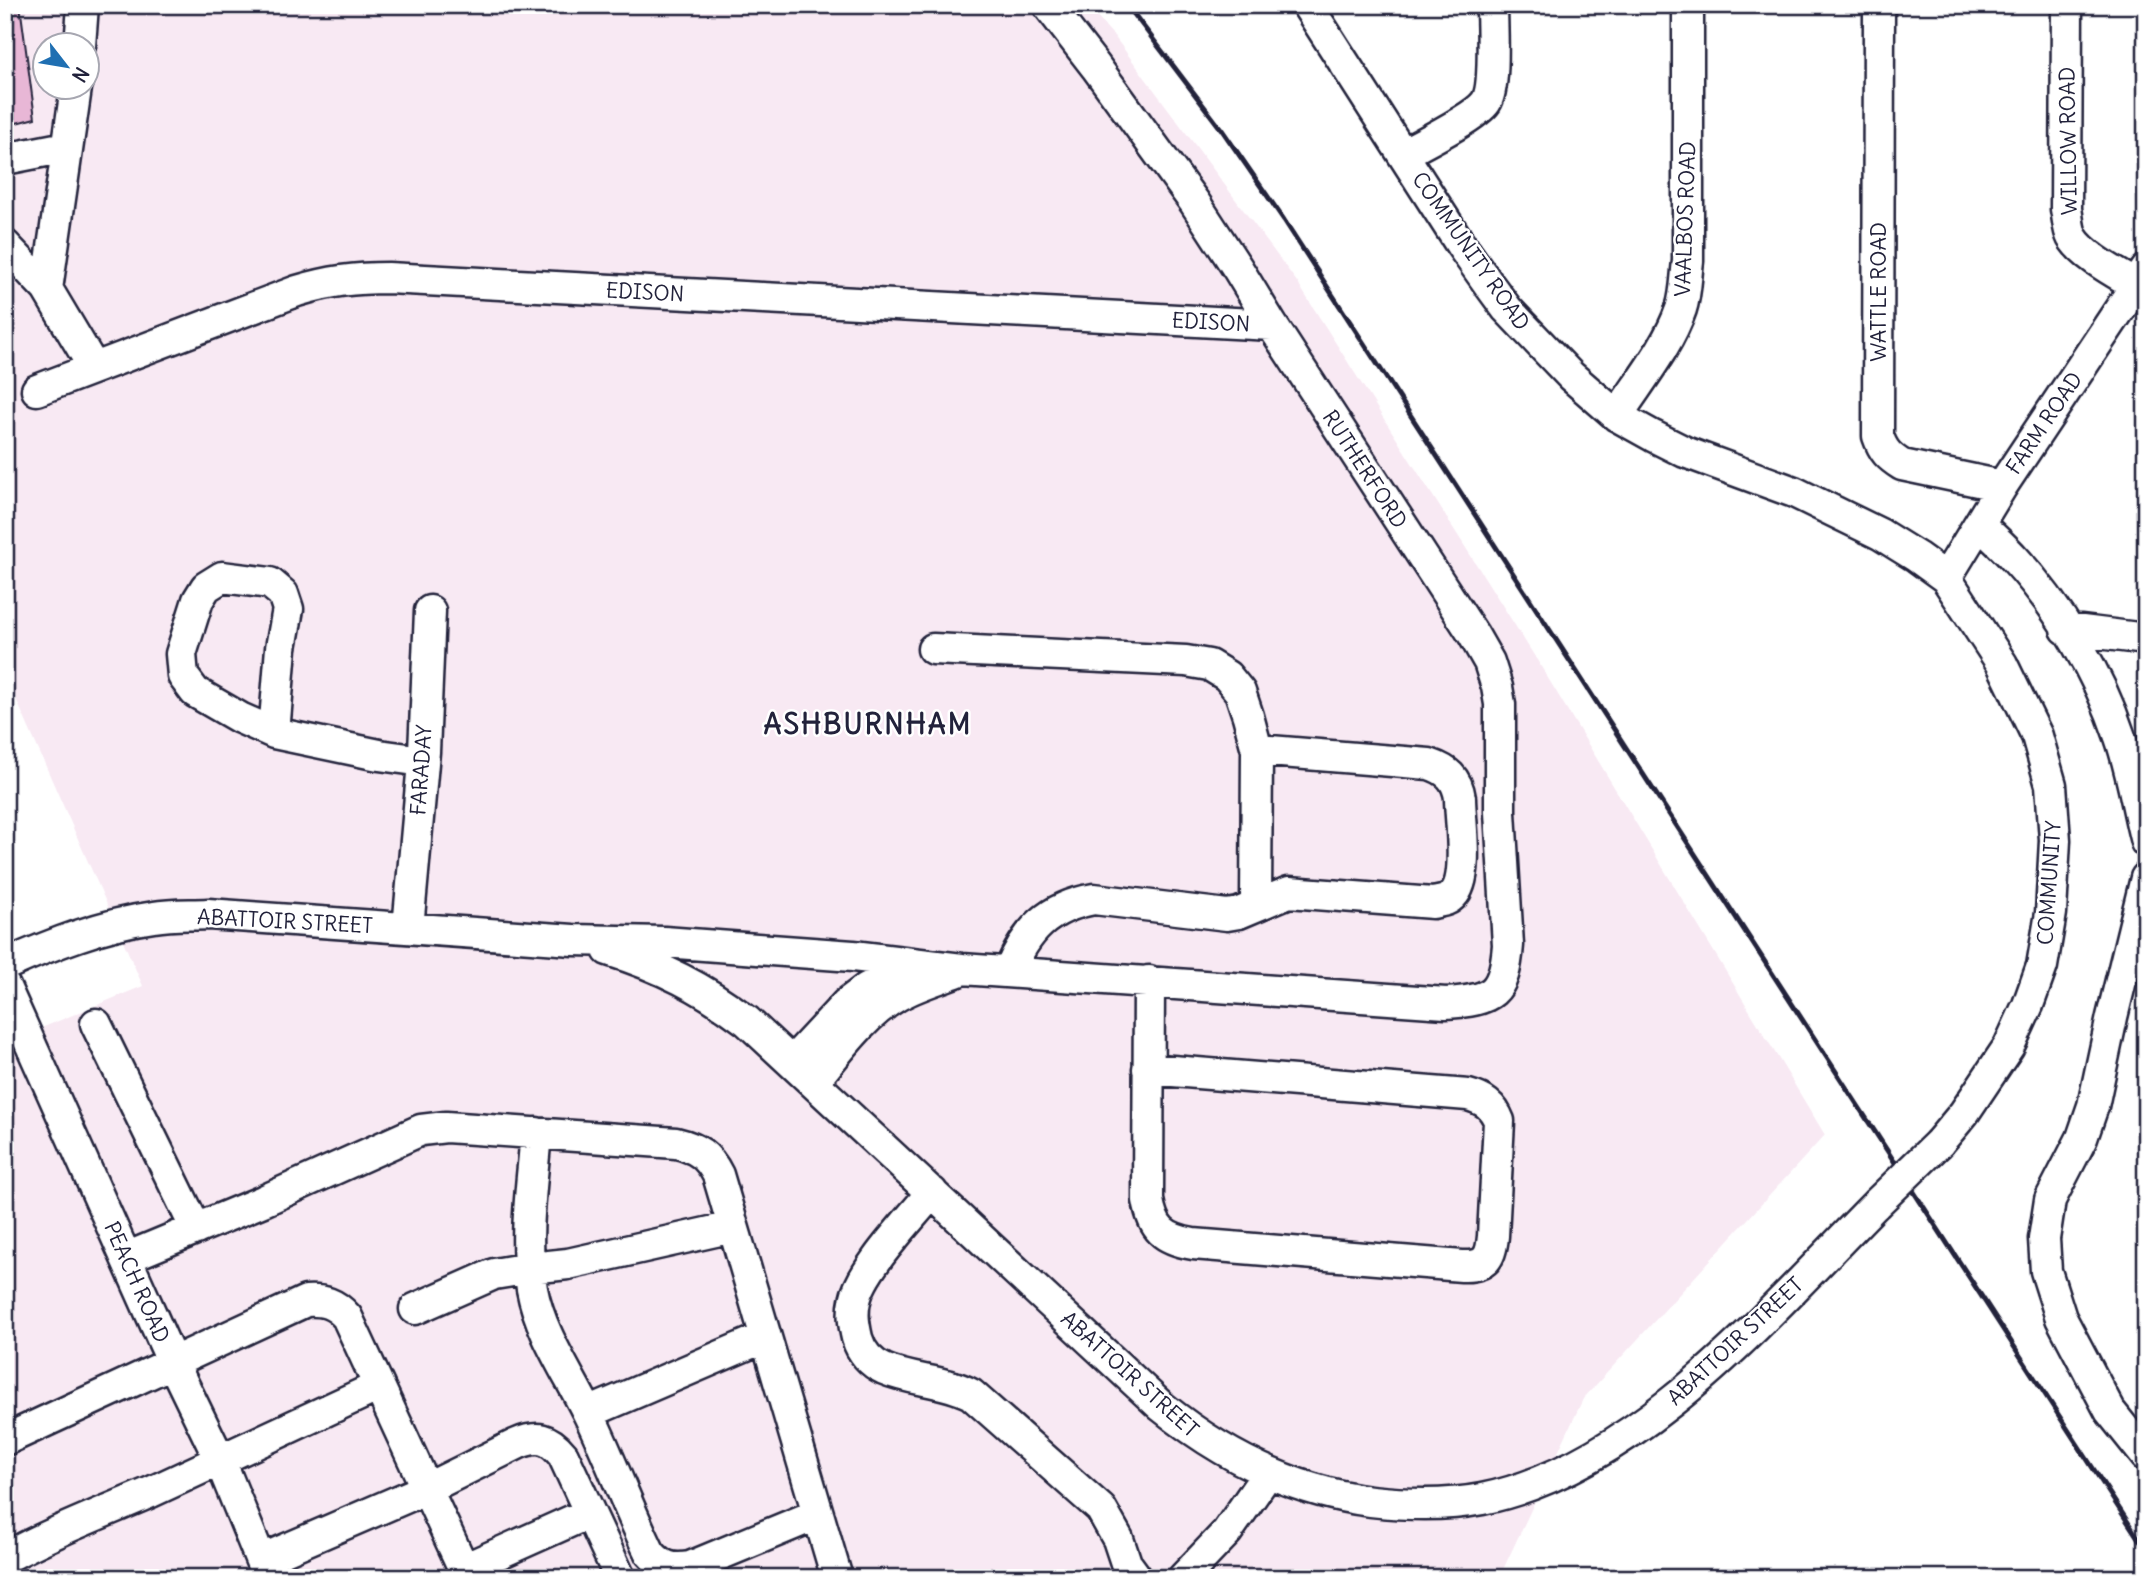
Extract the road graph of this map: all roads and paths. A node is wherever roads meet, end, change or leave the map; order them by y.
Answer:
1 (83, 5) edge
2 (1048, 5) edge
3 (1307, 5) edge
4 (1492, 5) edge
5 (1688, 5) edge
6 (1879, 5) edge
7 (2067, 5) edge
8 (81, 32) edge
9 (74, 102) edge
10 (66, 147) junction
11 (1403, 154) junction
12 (5, 159) edge
13 (5, 245) edge
14 (2141, 278) edge
15 (47, 289) junction
16 (1272, 325) junction
17 (94, 368) junction
18 (37, 390) dead end
19 (1617, 416) junction
20 (2003, 486) junction
21 (1979, 524) junction
22 (1946, 578) junction
23 (430, 611) dead end
24 (2066, 629) junction
25 (2146, 639) edge
26 (933, 649) dead end
27 (274, 733) junction
28 (1257, 750) junction
29 (423, 761) junction
30 (2146, 842) edge
31 (2146, 878) edge
32 (1256, 904) junction
33 (408, 928) junction
34 (573, 940) junction
35 (916, 964) junction
36 (5, 965) edge
37 (962, 970) junction
38 (1009, 972) junction
39 (1149, 981) junction
40 (5, 987) edge
41 (1496, 991) joint
42 (96, 1024) dead end
43 (1148, 1069) junction
44 (803, 1072) junction
45 (536, 1133) junction
46 (1939, 1143) joint
47 (932, 1192) junction
48 (733, 1227) junction
49 (196, 1229) junction
50 (126, 1258) junction
51 (530, 1268) junction
52 (415, 1309) dead end
53 (765, 1338) junction
54 (172, 1362) junction
55 (379, 1386) junction
56 (588, 1413) junction
57 (5, 1440) edge
58 (2146, 1456) edge
59 (220, 1460) junction
60 (1268, 1473) junction
61 (428, 1488) junction
62 (589, 1513) junction
63 (818, 1514) junction
64 (5, 1558) edge
65 (265, 1569) edge
66 (466, 1573) edge
67 (620, 1578) edge
68 (837, 1578) edge
69 (1137, 1578) edge
70 (1183, 1578) edge

1 - 8 street
2 - 16 street, RUTHERFORD
3 - 11 street, COMMUNITY ROAD
4 - 11 street
5 - 19 street, VAALBOS ROAD
6 - 20 street, WATTLE ROAD
7 - 14 street, WILLOW ROAD
9 - 10 street
10 - 12 street
10 - 15 street
11 - 19 street, COMMUNITY ROAD
13 - 15 street
14 - 20 street, FARM ROAD
15 - 17 street
16 - 17 street, EDISON
16 - 41 street, RUTHERFORD
17 - 18 street, EDISON
19 - 22 street, COMMUNITY ROAD
20 - 21 street, FARM ROAD
21 - 22 street, FARM ROAD
21 - 24 street
22 - 46 street, COMMUNITY
23 - 29 street, FARADAY
24 - 25 street
24 - 30 street
26 - 28 street
27 - 27 street
27 - 29 street
28 - 32 street
28 - 32 street
29 - 33 street, FARADAY
31 - 58 street
32 - 38 street
33 - 34 street, ABATTOIR STREET
33 - 36 street, ABATTOIR STREET
34 - 35 street, ABATTOIR STREET
34 - 44 street, ABATTOIR STREET
35 - 37 street, ABATTOIR STREET
35 - 44 street
37 - 38 street, ABATTOIR STREET
37 - 44 street, ABATTOIR STREET
38 - 39 street, ABATTOIR STREET
39 - 41 street, ABATTOIR STREET
39 - 43 street
40 - 50 street, PEACH ROAD
42 - 49 street
43 - 43 street
44 - 47 street, ABATTOIR STREET
45 - 48 street
45 - 49 street
45 - 51 street
46 - 60 street, ABATTOIR STREET, bridge
47 - 60 street, ABATTOIR STREET
47 - 69 street
48 - 51 street
48 - 53 street
49 - 50 street
50 - 54 street, PEACH ROAD
51 - 52 street
51 - 56 street
53 - 56 street
53 - 63 street
54 - 55 street
54 - 57 street
54 - 59 street, PEACH ROAD
55 - 59 street
55 - 61 street
56 - 63 street
59 - 64 street
59 - 65 street, PEACH ROAD
60 - 70 street
61 - 62 street
61 - 65 street
61 - 66 street
62 - 66 street
62 - 67 street
63 - 68 street

